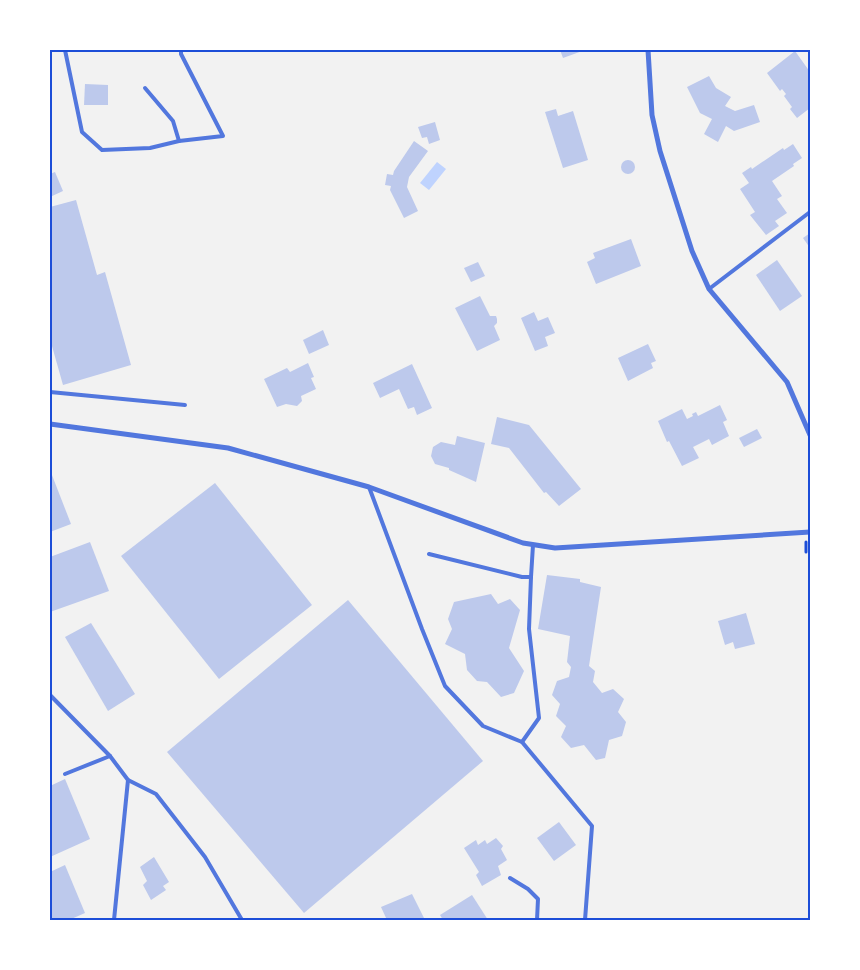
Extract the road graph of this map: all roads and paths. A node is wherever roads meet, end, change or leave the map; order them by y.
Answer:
1 (65, 50) edge
2 (181, 50) edge
3 (648, 50) edge
4 (145, 88) dead end
5 (179, 141) junction
6 (810, 212) edge
7 (709, 289) junction
8 (50, 392) edge
9 (185, 406) dead end
10 (50, 424) edge
11 (810, 435) edge
12 (369, 487) junction
13 (810, 532) edge
14 (533, 545) junction
15 (429, 554) dead end
16 (531, 577) junction
17 (50, 695) edge
18 (522, 742) junction
19 (110, 756) junction
20 (65, 774) dead end
21 (128, 780) junction
22 (510, 878) dead end
23 (114, 920) edge
24 (242, 920) edge
25 (537, 920) edge
26 (585, 920) edge

1 - 5 lane
2 - 5 lane
3 - 7 street
4 - 5 lane
6 - 7 lane
7 - 11 street
8 - 9 lane
10 - 12 street
12 - 14 street
12 - 18 lane
13 - 14 street
14 - 16 lane
15 - 16 lane
16 - 18 lane
17 - 19 lane
18 - 26 lane
19 - 20 lane
19 - 21 lane
21 - 23 lane
21 - 24 lane
22 - 25 lane

